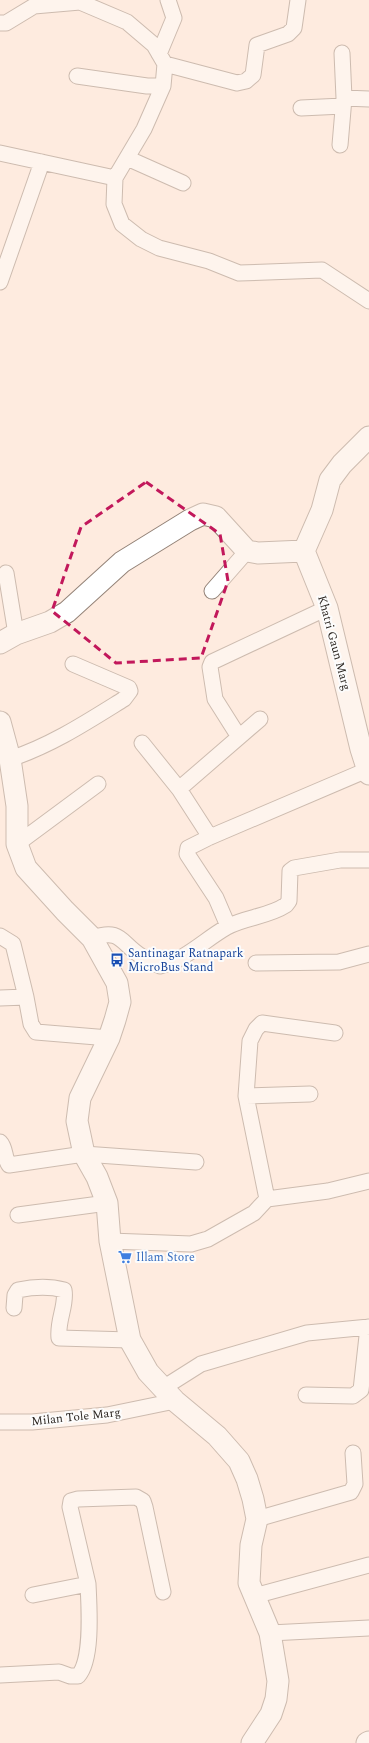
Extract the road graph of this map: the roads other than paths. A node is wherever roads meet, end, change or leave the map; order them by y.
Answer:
1 (168, 0) edge
2 (298, 0) edge
3 (34, 3) edge
4 (0, 23) edge
5 (342, 53) dead end
6 (162, 59) junction
7 (78, 76) dead end
8 (163, 86) junction
9 (369, 99) edge
10 (344, 102) junction
11 (301, 108) dead end
12 (340, 144) dead end
13 (0, 153) edge
14 (127, 158) junction
15 (42, 162) junction
16 (115, 178) junction
17 (183, 183) dead end
18 (0, 282) edge
19 (369, 301) edge
20 (369, 437) edge
21 (247, 551) junction
22 (304, 551) junction
23 (6, 573) dead end
24 (212, 590) dead end
25 (327, 608) junction
26 (8, 639) edge
27 (73, 664) dead end
28 (260, 719) dead end
29 (1, 729) edge
30 (239, 737) junction
31 (142, 743) dead end
32 (365, 749) edge
33 (10, 759) junction
34 (368, 772) edge
35 (98, 784) dead end
36 (179, 789) junction
37 (210, 837) junction
38 (17, 844) junction
39 (369, 860) edge
40 (228, 926) junction
41 (0, 936) edge
42 (92, 938) junction
43 (369, 954) edge
44 (256, 963) dead end
45 (26, 997) junction
46 (0, 998) edge
47 (335, 1033) dead end
48 (109, 1038) junction
49 (310, 1094) dead end
50 (246, 1096) junction
51 (0, 1142) edge
52 (84, 1154) junction
53 (196, 1162) dead end
54 (369, 1181) edge
55 (267, 1199) junction
56 (107, 1203) junction
57 (18, 1215) dead end
58 (110, 1242) junction
59 (14, 1308) dead end
60 (369, 1327) edge
61 (130, 1340) junction
62 (169, 1395) junction
63 (306, 1395) dead end
64 (0, 1422) edge
65 (353, 1453) dead end
66 (257, 1519) junction
67 (369, 1565) edge
68 (88, 1584) junction
69 (163, 1592) dead end
70 (33, 1595) dead end
71 (254, 1596) junction
72 (369, 1628) edge
73 (270, 1634) junction
74 (0, 1675) edge
75 (252, 1743) edge

1 - 6 street
2 - 6 street
3 - 4 street
3 - 6 street
5 - 10 street
6 - 8 street
7 - 8 street
8 - 14 street
9 - 10 street
10 - 11 street
10 - 12 street
13 - 15 street
14 - 16 street
14 - 17 street
15 - 16 street
15 - 18 street
16 - 19 street
20 - 22 main road
21 - 22 main road
21 - 24 street
21 - 26 main road
22 - 25 main road, Khatri Gaun Marg
23 - 26 street
25 - 30 street
25 - 32 main road, Khatri Gaun Marg
27 - 33 street
28 - 30 street
29 - 33 main road
30 - 36 street
31 - 36 street
32 - 34 main road, Khatri Gaun Marg
33 - 38 main road
34 - 37 street
35 - 38 street
36 - 37 street
37 - 40 street
38 - 42 main road
39 - 40 street
40 - 42 street
41 - 45 street
42 - 48 main road
43 - 44 street
45 - 46 street
45 - 48 street
47 - 50 street
48 - 52 main road
49 - 50 street
50 - 55 street
51 - 52 street
52 - 53 street
52 - 56 main road
54 - 55 street
55 - 58 street
56 - 57 street
56 - 58 main road
58 - 61 main road
59 - 61 street
60 - 62 street
60 - 63 street
61 - 62 main road
62 - 64 street, Milan Tole Marg
62 - 66 main road
65 - 66 street
66 - 71 main road
67 - 71 street
68 - 69 street
68 - 70 street
68 - 74 street
71 - 73 main road
72 - 73 street
73 - 75 main road

